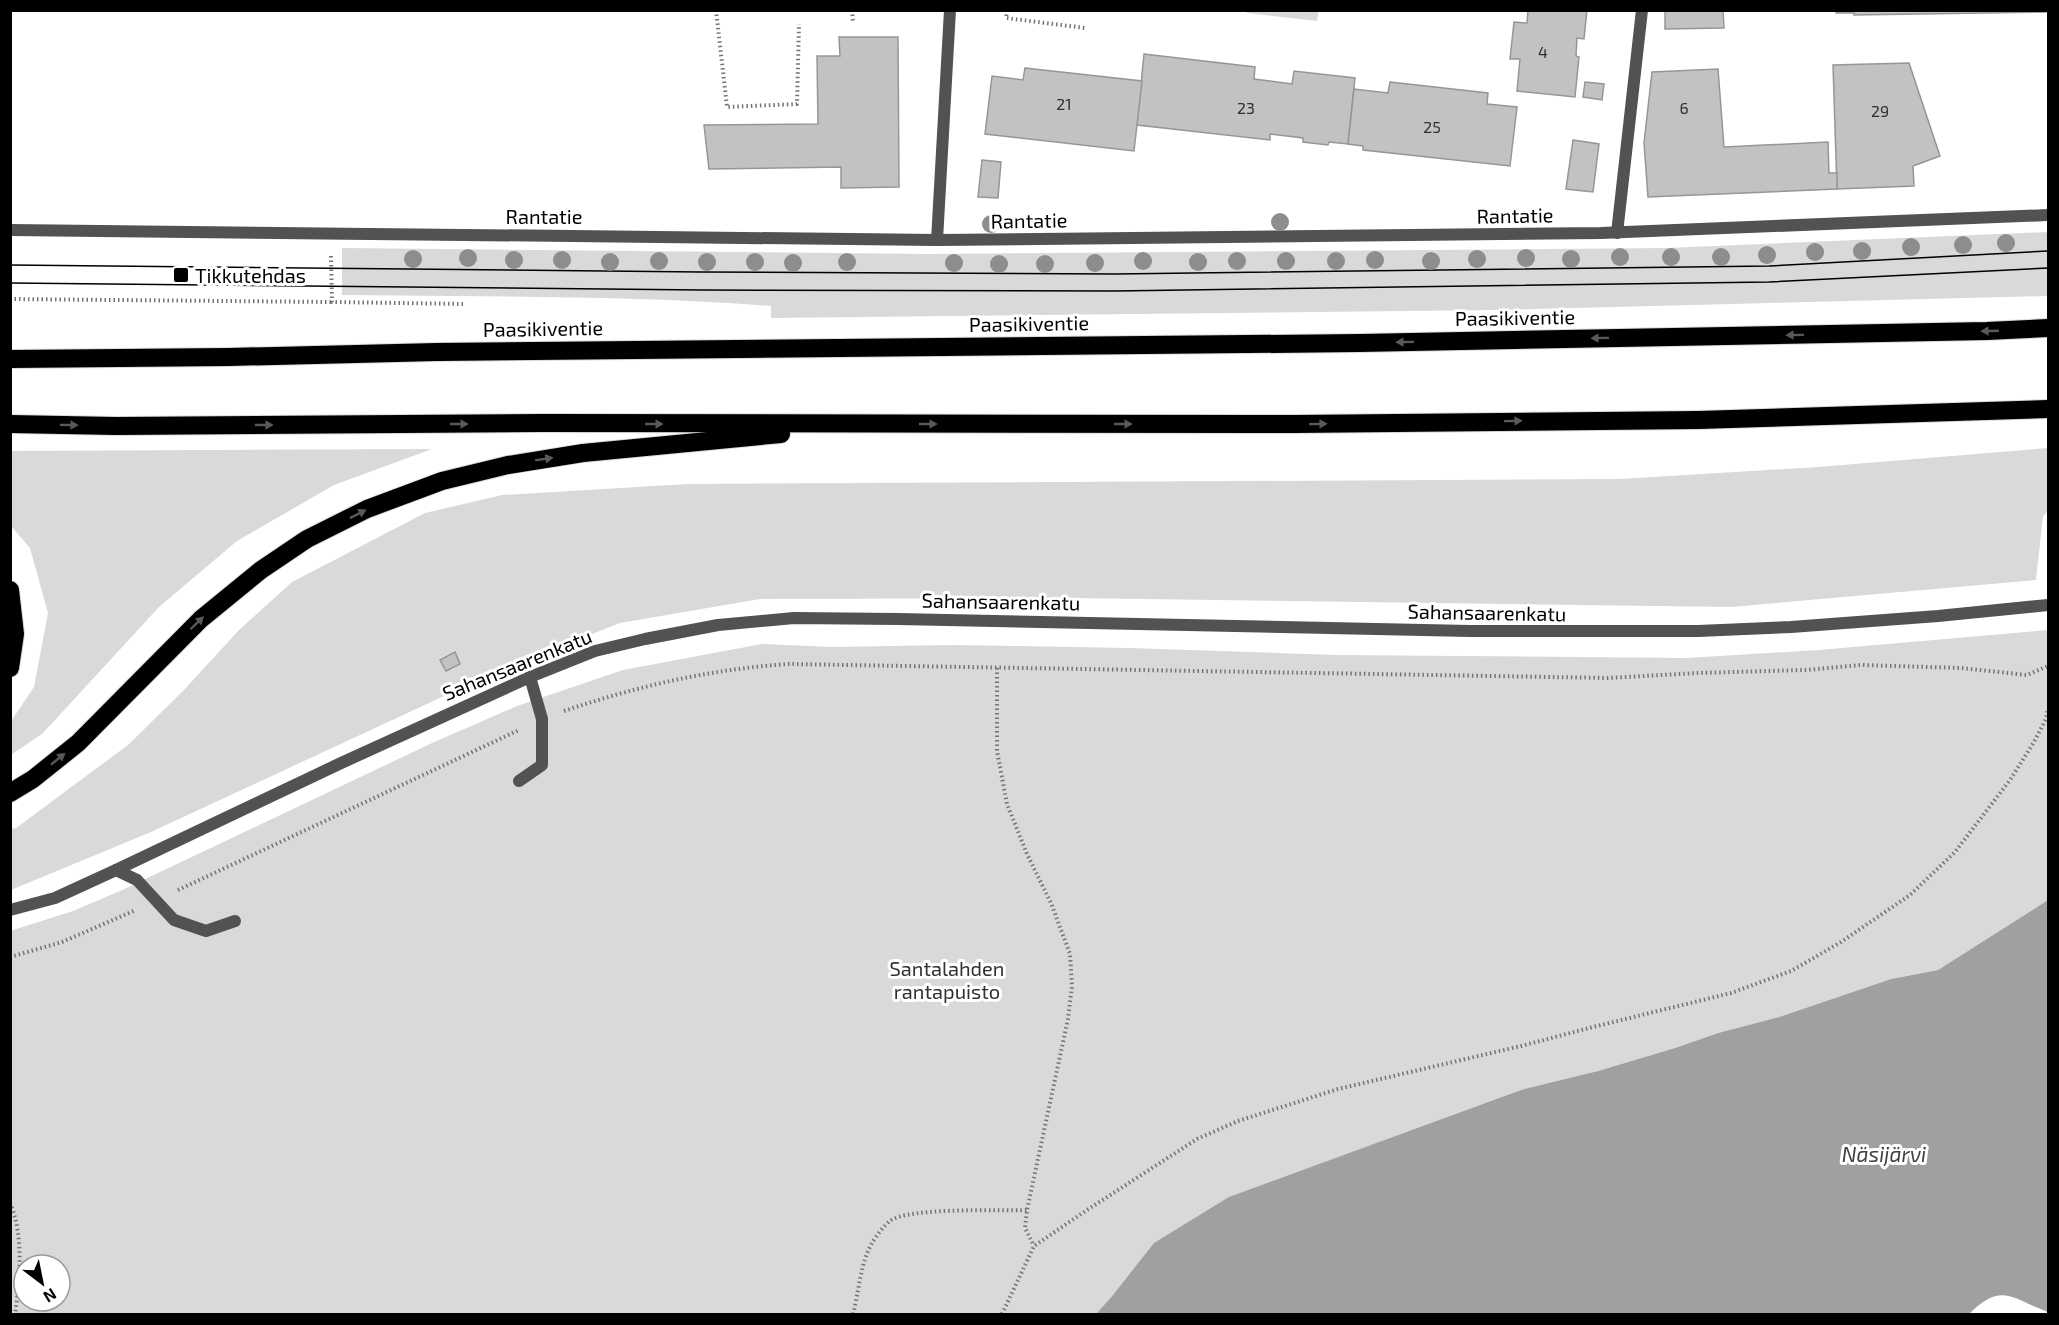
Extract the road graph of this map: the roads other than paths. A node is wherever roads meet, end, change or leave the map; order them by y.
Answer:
1 (950, 10) edge
2 (1642, 10) edge
3 (2049, 215) edge
4 (10, 230) edge
5 (1617, 233) junction
6 (937, 240) junction
7 (2049, 328) edge
8 (10, 359) edge
9 (2049, 409) edge
10 (10, 424) edge
11 (869, 424) junction
12 (10, 590) edge
13 (2049, 605) edge
14 (10, 668) edge
15 (530, 676) junction
16 (519, 781) dead end
17 (10, 793) edge
18 (116, 870) junction
19 (10, 910) edge
20 (235, 921) dead end

1 - 6 street
2 - 5 street
3 - 5 street, Rantatie
4 - 6 street, Rantatie
5 - 6 street, Rantatie
7 -> 8 highway, Paasikiventie
11 -> 9 highway
10 -> 11 highway
17 -> 11 highway
12 - 14 highway
13 - 15 street, Sahansaarenkatu
15 - 16 street
15 - 18 street, Sahansaarenkatu
18 - 19 street, Sahansaarenkatu
18 - 20 street

